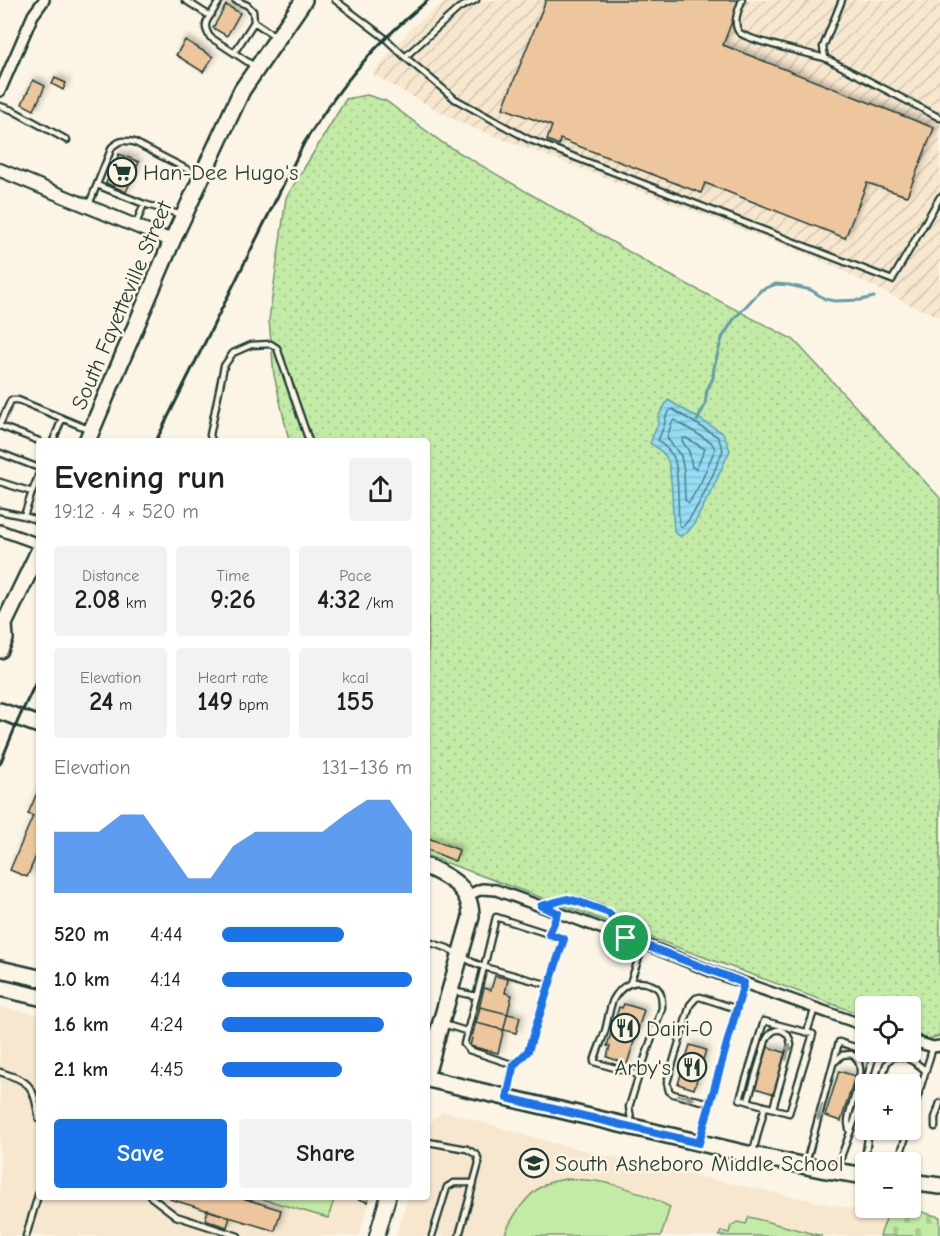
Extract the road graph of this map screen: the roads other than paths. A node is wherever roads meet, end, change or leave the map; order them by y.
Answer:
1 (44, 0) edge
2 (185, 0) edge
3 (220, 0) edge
4 (236, 0) edge
5 (304, 0) edge
6 (336, 0) edge
7 (476, 0) edge
8 (742, 0) edge
9 (842, 0) edge
10 (210, 16) junction
11 (255, 22) junction
12 (278, 38) junction
13 (234, 53) junction
14 (405, 57) junction
15 (825, 58) junction
16 (257, 69) junction
17 (0, 91) edge
18 (0, 106) edge
19 (940, 118) edge
20 (67, 140) dead end
21 (0, 170) edge
22 (202, 177) junction
23 (97, 186) junction
24 (940, 196) edge
25 (144, 204) junction
26 (88, 207) junction
27 (184, 216) junction
28 (135, 226) junction
29 (172, 241) junction
30 (62, 419) junction
31 (0, 425) edge
32 (89, 436) edge
33 (54, 438) edge
34 (211, 438) edge
35 (308, 438) edge
36 (36, 440) edge
37 (0, 453) edge
38 (36, 467) edge
39 (0, 482) edge
40 (36, 482) edge
41 (32, 492) junction
42 (0, 511) edge
43 (24, 516) junction
44 (36, 520) edge
45 (0, 530) edge
46 (36, 543) edge
47 (36, 557) edge
48 (2, 627) edge
49 (0, 650) edge
50 (0, 711) edge
51 (36, 724) edge
52 (430, 868) edge
53 (466, 896) junction
54 (541, 906) junction
55 (558, 913) junction
56 (549, 934) junction
57 (626, 938) junction
58 (430, 943) edge
59 (644, 944) junction
60 (460, 956) junction
61 (484, 967) junction
62 (0, 969) edge
63 (36, 977) edge
64 (630, 982) junction
65 (744, 983) junction
66 (549, 985) junction
67 (0, 987) edge
68 (450, 990) junction
69 (36, 996) edge
70 (476, 996) junction
71 (815, 1008) junction
72 (737, 1009) junction
73 (855, 1022) edge
74 (441, 1024) junction
75 (466, 1031) junction
76 (807, 1032) junction
77 (921, 1042) edge
78 (937, 1046) edge
79 (855, 1048) edge
80 (430, 1061) edge
81 (872, 1062) edge
82 (514, 1065) junction
83 (833, 1065) junction
84 (926, 1071) junction
85 (0, 1072) edge
86 (884, 1074) edge
87 (639, 1075) junction
88 (430, 1079) edge
89 (921, 1087) edge
90 (507, 1098) junction
91 (748, 1101) junction
92 (710, 1103) junction
93 (940, 1103) edge
94 (36, 1104) edge
95 (765, 1106) junction
96 (773, 1108) junction
97 (940, 1122) edge
98 (632, 1127) junction
99 (849, 1132) junction
100 (430, 1142) edge
101 (699, 1143) junction
102 (752, 1155) junction
103 (806, 1166) junction
104 (837, 1172) junction
105 (855, 1175) edge
106 (921, 1183) edge
107 (474, 1184) junction
108 (940, 1186) edge
109 (37, 1200) edge
110 (155, 1200) edge
111 (387, 1200) edge
112 (26, 1236) edge
113 (238, 1236) edge
114 (377, 1236) edge
115 (432, 1236) edge
116 (459, 1236) edge

1 - 17 street
2 - 10 lane
3 - 10 lane
4 - 11 lane
5 - 12 main road, South Fayetteville Street
6 - 14 lane
7 - 14 lane
8 - 15 lane
9 - 15 lane
10 - 13 lane
11 - 12 lane
11 - 13 lane
12 - 16 main road, South Fayetteville Street
13 - 16 lane
14 - 24 lane
15 - 19 lane
16 - 22 main road, South Fayetteville Street
18 - 20 lane
21 - 26 street
22 - 23 lane
22 - 27 main road, South Fayetteville Street
23 - 25 lane
23 - 26 lane
25 - 27 lane
25 - 28 lane
26 - 28 street
27 - 29 main road, South Fayetteville Street
28 - 29 street
29 - 32 main road, South Fayetteville Street
30 - 31 lane
30 - 32 lane
30 - 33 lane
31 - 36 lane
34 - 35 lane
37 - 38 lane
39 - 41 lane
40 - 41 lane
41 - 43 lane
42 - 43 lane
43 - 44 lane
45 - 46 street
47 - 48 main road
48 - 49 main road
50 - 51 main road
52 - 53 main road
53 - 54 street
53 - 60 main road
54 - 55 street
54 - 57 lane
55 - 56 lane
55 - 57 street
56 - 61 lane
56 - 66 lane
57 - 59 street
58 - 60 lane
59 - 64 lane
59 - 65 street
60 - 61 lane
60 - 68 main road
61 - 66 lane
61 - 70 lane
62 - 63 main road
64 - 87 lane
64 - 87 lane
65 - 71 street
65 - 72 lane
66 - 82 lane
67 - 69 main road
68 - 70 lane
68 - 74 main road
70 - 75 lane
71 - 73 street
71 - 76 lane
72 - 92 lane
72 -> 92 lane
74 - 75 lane
74 - 80 main road
75 - 82 lane
76 - 91 lane
76 - 96 lane
77 - 78 street
78 - 84 lane
79 - 83 lane
81 - 99 lane
82 - 90 lane
83 - 99 lane
83 -> 103 lane
84 - 86 lane
84 - 89 lane
85 - 94 lane
87 - 98 lane
88 - 90 main road
90 - 98 main road
91 - 95 lane
96 -> 91 lane
92 - 101 lane
93 - 97 lane
95 - 96 lane
95 - 102 lane
98 - 101 main road
99 - 104 lane
100 - 107 lane
101 - 102 main road
102 - 103 main road
103 - 104 main road
104 - 105 main road
106 - 108 main road
107 - 115 lane
107 - 116 lane
109 - 112 lane
110 - 113 lane
111 - 114 main road

